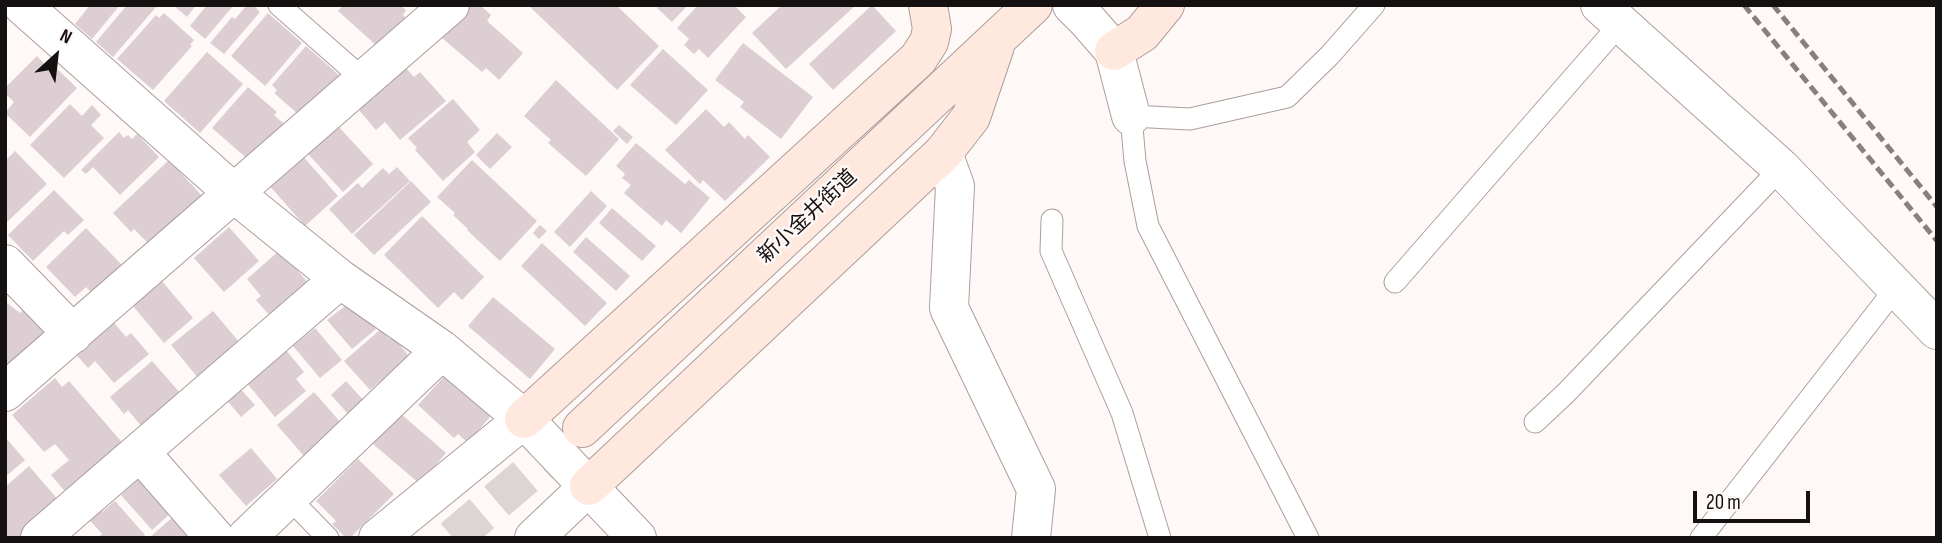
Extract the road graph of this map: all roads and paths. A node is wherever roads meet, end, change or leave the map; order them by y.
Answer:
1 (22, 5) edge
2 (279, 5) edge
3 (450, 5) edge
4 (928, 5) edge
5 (1033, 5) edge
6 (1072, 5) edge
7 (1165, 5) edge
8 (1374, 5) edge
9 (1610, 15) edge
10 (997, 40) junction
11 (1114, 51) junction
12 (363, 79) junction
13 (1131, 116) junction
14 (943, 153) junction
15 (1781, 168) junction
16 (235, 194) junction
17 (1052, 220) dead end
18 (5, 264) edge
19 (341, 279) junction
20 (1395, 282) dead end
21 (1896, 288) junction
22 (1937, 330) edge
23 (73, 334) junction
24 (442, 350) junction
25 (5, 392) edge
26 (524, 419) junction
27 (1535, 422) dead end
28 (582, 429) tunnel mouth
29 (140, 452) junction
30 (589, 486) junction
31 (288, 497) junction
32 (40, 538) edge
33 (215, 538) edge
34 (246, 538) edge
35 (328, 538) edge
36 (379, 538) edge
37 (534, 538) edge
38 (637, 538) edge
39 (1031, 538) edge
40 (1160, 538) edge
41 (1308, 538) edge
42 (1701, 538) edge

1 - 16 street
2 - 12 lane
3 - 12 street
4 - 26 main road
5 - 10 main road, 新小金井街道
6 - 11 street
7 - 11 main road
8 - 13 lane
9 - 15 street
9 - 20 lane
10 - 14 main road
10 - 28 main road, 新小金井街道
11 - 13 street
12 - 16 street
13 - 41 lane
14 - 30 main road
14 - 39 street
15 - 21 street
15 - 27 lane
16 - 19 street
16 - 23 street
17 - 40 lane
18 - 23 street
19 - 24 street
19 - 29 street
21 - 22 street
21 - 42 lane
23 - 25 street
24 - 26 street
24 - 31 street
26 - 30 street
26 - 36 street
29 - 32 street
29 - 33 street
30 - 37 street
30 - 38 street
31 - 34 street
31 - 35 lane

